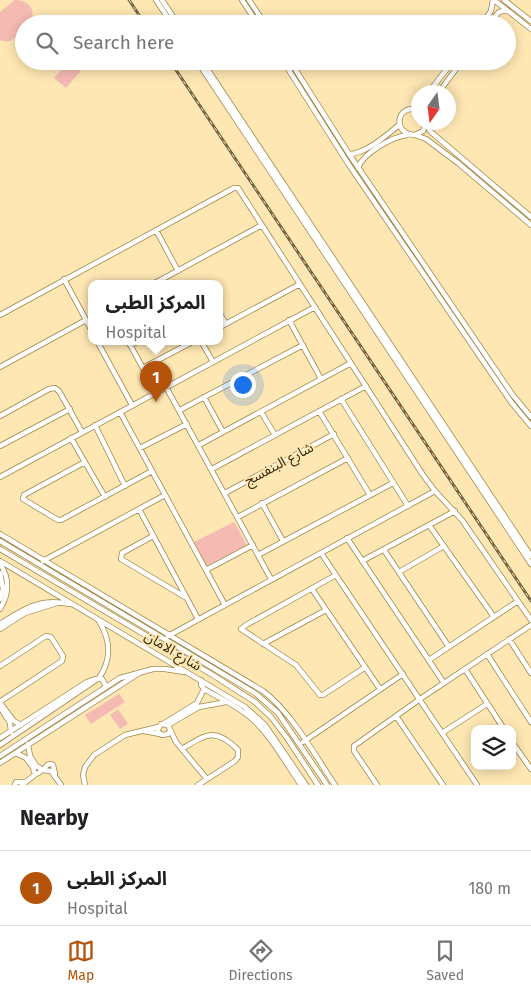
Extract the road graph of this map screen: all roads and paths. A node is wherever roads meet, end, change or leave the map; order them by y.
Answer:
1 (156, 0) edge
2 (162, 0) edge
3 (242, 0) edge
4 (249, 0) edge
5 (494, 0) edge
6 (504, 0) edge
7 (507, 10) junction
8 (166, 15) edge
9 (172, 15) edge
10 (252, 15) edge
11 (259, 15) edge
12 (488, 15) edge
13 (496, 15) edge
14 (513, 15) edge
15 (516, 17) edge
16 (530, 21) edge
17 (526, 25) junction
18 (531, 29) edge
19 (203, 70) edge
20 (208, 70) edge
21 (289, 70) edge
22 (296, 70) edge
23 (446, 70) edge
24 (455, 70) edge
25 (434, 85) edge
26 (444, 85) edge
27 (411, 109) edge
28 (399, 125) junction
29 (422, 130) edge
30 (429, 130) edge
31 (408, 135) junction
32 (415, 135) junction
33 (340, 139) junction
34 (335, 142) junction
35 (349, 154) junction
36 (462, 159) junction
37 (458, 164) junction
38 (358, 168) junction
39 (379, 204) junction
40 (531, 217) edge
41 (262, 225) junction
42 (531, 225) edge
43 (156, 230) junction
44 (178, 271) junction
45 (64, 279) junction
46 (161, 280) edge
47 (300, 284) junction
48 (315, 307) junction
49 (0, 314) edge
50 (223, 319) edge
51 (86, 320) junction
52 (290, 320) junction
53 (88, 324) edge
54 (226, 324) junction
55 (223, 326) edge
56 (102, 345) edge
57 (131, 345) edge
58 (186, 345) edge
59 (203, 345) edge
60 (303, 345) junction
61 (213, 362) junction
62 (351, 363) junction
63 (0, 367) edge
64 (143, 368) junction
65 (321, 379) junction
66 (366, 386) junction
67 (166, 387) junction
68 (156, 392) junction
69 (204, 397) junction
70 (341, 400) junction
71 (132, 405) junction
72 (70, 409) junction
73 (524, 409) junction
74 (180, 410) junction
75 (320, 411) junction
76 (120, 412) junction
77 (261, 412) junction
78 (520, 412) junction
79 (0, 416) edge
80 (531, 417) edge
81 (187, 424) junction
82 (95, 425) junction
83 (531, 426) edge
84 (82, 432) junction
85 (223, 432) junction
86 (334, 434) junction
87 (275, 435) junction
88 (71, 438) junction
89 (199, 445) junction
90 (0, 446) edge
91 (140, 448) junction
92 (348, 458) junction
93 (85, 462) junction
94 (212, 469) junction
95 (152, 472) junction
96 (0, 477) edge
97 (393, 483) junction
98 (126, 486) junction
99 (435, 491) junction
100 (225, 493) junction
101 (165, 494) junction
102 (370, 495) junction
103 (105, 497) junction
104 (262, 504) junction
105 (408, 506) junction
106 (139, 509) junction
107 (455, 511) junction
108 (238, 517) junction
109 (429, 525) junction
110 (0, 534) edge
111 (153, 536) junction
112 (347, 538) junction
113 (283, 541) junction
114 (0, 542) edge
115 (253, 545) junction
116 (444, 546) junction
117 (0, 549) edge
118 (384, 550) junction
119 (321, 553) junction
120 (258, 554) junction
121 (531, 556) edge
122 (44, 560) junction
123 (362, 562) junction
124 (0, 563) edge
125 (38, 564) junction
126 (531, 564) edge
127 (206, 570) junction
128 (399, 572) junction
129 (0, 573) edge
130 (336, 575) junction
131 (60, 577) junction
132 (271, 579) junction
133 (57, 582) junction
134 (312, 589) junction
135 (186, 597) junction
136 (0, 599) edge
137 (518, 601) junction
138 (61, 602) junction
139 (74, 605) junction
140 (224, 605) junction
141 (0, 609) edge
142 (326, 610) junction
143 (494, 617) junction
144 (98, 619) junction
145 (198, 619) junction
146 (531, 620) edge
147 (0, 624) edge
148 (531, 624) edge
149 (0, 629) edge
150 (168, 635) junction
151 (509, 639) junction
152 (164, 643) junction
153 (263, 644) junction
154 (449, 646) junction
155 (487, 654) junction
156 (429, 660) junction
157 (0, 666) edge
158 (364, 668) junction
159 (465, 669) junction
160 (142, 671) junction
161 (188, 672) junction
162 (531, 672) edge
163 (217, 674) junction
164 (403, 674) junction
165 (99, 678) junction
166 (201, 680) junction
167 (444, 683) junction
168 (105, 687) junction
169 (204, 689) junction
170 (380, 689) junction
171 (420, 699) junction
172 (226, 702) junction
173 (1, 704) edge
174 (235, 704) junction
175 (487, 704) junction
176 (198, 705) junction
177 (396, 716) junction
178 (531, 722) edge
179 (21, 725) junction
180 (163, 725) junction
181 (501, 725) edge
182 (42, 728) junction
183 (143, 731) junction
184 (170, 731) junction
185 (11, 732) junction
186 (45, 733) junction
187 (442, 733) junction
188 (161, 735) junction
189 (3, 739) edge
190 (305, 740) junction
191 (176, 742) junction
192 (290, 743) junction
193 (28, 744) junction
194 (300, 744) junction
195 (0, 745) edge
196 (516, 748) edge
197 (182, 749) junction
198 (282, 749) junction
199 (16, 753) junction
200 (1, 760) edge
201 (302, 760) junction
202 (293, 766) junction
203 (531, 769) edge
204 (38, 770) junction
205 (207, 779) junction
206 (442, 783) edge
207 (23, 784) edge
208 (15, 785) edge
209 (61, 785) edge
210 (85, 785) edge
211 (198, 785) edge
212 (301, 785) edge
213 (306, 785) edge
214 (318, 785) edge
215 (327, 785) edge
216 (335, 785) edge
217 (377, 785) edge
218 (434, 785) edge
219 (477, 785) edge

1 - 8 street
2 - 9 street
3 - 10 street
4 - 11 street
5 - 7 street
5 - 12 street
6 - 16 street
7 - 13 street
7 - 14 street
15 - 17 street
16 - 17 street
17 - 18 street
19 - 126 street
20 - 121 street
21 - 34 street
22 - 33 street
23 - 25 street
24 - 26 street
27 - 28 street
28 - 31 street
28 - 35 street
29 - 32 street
30 - 36 street
31 - 32 street
31 - 38 street
32 - 37 street
33 - 34 street
33 - 35 street
34 - 39 street
35 - 38 street
36 - 37 street
36 - 40 street
37 - 42 street
38 - 39 street
39 - 73 street
39 - 78 street
41 - 43 street
41 - 44 street
41 - 47 street
43 - 44 street
43 - 45 street
44 - 46 street
45 - 49 street
45 - 51 street
47 - 48 street
47 - 54 street
48 - 52 street
48 - 62 street
50 - 54 street
51 - 53 street
51 - 63 street
52 - 60 street
52 - 61 street
54 - 55 street
56 - 71 street
57 - 64 street
58 - 64 street
59 - 61 street
60 - 65 street
60 - 69 street
61 - 67 street
62 - 65 street
62 - 66 street
64 - 68 street
65 - 77 street
66 - 70 street
66 - 99 street
67 - 68 street
67 - 74 street
68 - 71 street
69 - 74 street
69 - 85 street
70 - 75 street
70 - 97 street
71 - 76 street
72 - 79 street
72 - 84 street
72 - 90 street
73 - 78 street
73 - 80 street
74 - 81 street
75 - 86 street
75 - 87 street
76 - 82 street
76 - 91 street
77 - 85 street
77 - 87 street
78 - 83 street
81 - 89 street
81 - 91 street
82 - 84 street
82 - 98 street
84 - 88 street
85 - 89 street
86 - 92 street
86 - 100 street, شارع البنفسج
87 - 94 street
88 - 93 street
88 - 96 street
89 - 94 street
91 - 95 street
92 - 102 street
92 - 104 street
93 - 103 street
93 - 103 street
94 - 100 street
95 - 98 street
95 - 101 street
97 - 102 street
97 - 105 street
98 - 103 street
99 - 105 street
99 - 107 street
100 - 108 street
101 - 106 street
101 - 127 street
102 - 113 street
104 - 108 street
104 - 113 street
105 - 112 street
106 - 111 street
106 - 122 street
107 - 109 street
107 - 137 street
108 - 115 street
109 - 116 street
109 - 118 street
110 - 122 street
111 - 135 street
111 - 135 street
112 - 119 street
112 - 123 street
113 - 120 street
114 - 125 street
115 - 120 street
115 - 127 street
116 - 128 street
116 - 143 street
117 - 133 street, شارع الامان
118 - 123 street
118 - 128 street
119 - 130 street
119 - 132 street
120 - 132 street
122 - 125 street
122 - 150 street
123 - 156 street
124 - 139 street, شارع الامان
124 - 141 street
125 - 131 street
127 - 140 street
128 - 154 street
129 - 136 street
130 - 134 street
130 - 164 street
131 - 133 street
131 - 152 street
132 - 140 street
133 - 152 street, شارع الامان
134 - 142 street
134 - 153 street
135 - 145 street
137 - 143 street
137 - 146 street
138 - 139 street
138 - 147 street
138 - 149 street
139 - 144 street, شارع الامان
140 - 145 street
142 - 153 street
142 - 158 street
143 - 154 street
144 - 161 street, شارع الامان
144 - 165 street
145 - 150 street
148 - 151 street
150 - 152 street
150 - 190 street
151 - 155 street
151 - 162 street
152 - 163 street, شارع الامان
153 - 158 street
154 - 156 street
155 - 159 street
155 - 178 street
156 - 167 street
157 - 173 street
158 - 170 street
159 - 167 street
159 - 175 street
160 - 161 street
160 - 168 street
160 - 186 street
161 - 166 street, شارع الامان
163 - 192 street, شارع الامان
163 - 194 street
164 - 170 street
164 - 171 street
165 - 168 street
165 - 179 street
165 - 189 street
166 - 169 street
166 - 174 street, شارع الامان
167 - 171 street
168 - 182 street
169 - 172 street
169 - 176 street
170 - 190 street
171 - 177 street
171 - 187 street
172 - 174 street
172 - 176 street
173 - 179 street
173 - 185 street
174 - 198 street, شارع الامان
174 - 212 street
175 - 181 street
175 - 187 street
176 - 180 street
177 - 206 street
177 - 217 street
179 - 185 street
180 - 183 street
180 - 184 street
180 - 188 street
182 - 186 street
182 - 200 street
183 - 188 street
183 - 210 street
184 - 188 street
184 - 191 street
185 - 189 street
186 - 193 street
187 - 219 street
188 - 191 street
189 - 195 street
190 - 194 street
190 - 216 street
191 - 197 street
192 - 198 street
192 - 201 street, شارع الامان
193 - 199 street
193 - 204 street
194 - 215 street
196 - 203 street
197 - 205 street
197 - 205 street
198 - 202 street, شارع الامان
199 - 200 street
199 - 204 street
201 - 202 street
201 - 214 street, شارع الامان
202 - 213 street, شارع الامان
204 - 207 street
204 - 209 street
205 - 211 street
206 - 218 street
207 - 208 street

